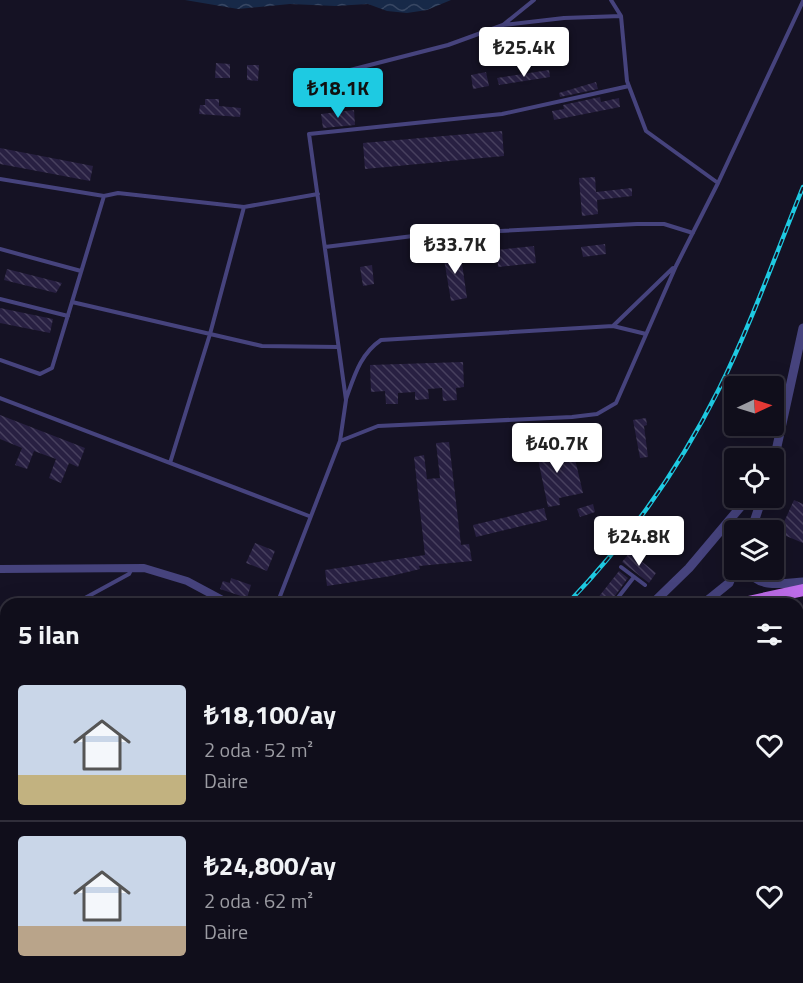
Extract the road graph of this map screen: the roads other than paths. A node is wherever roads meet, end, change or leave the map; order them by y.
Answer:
1 (534, 0) edge
2 (611, 0) edge
3 (803, 1) edge
4 (621, 16) junction
5 (503, 25) junction
6 (319, 78) dead end
7 (629, 86) junction
8 (0, 179) edge
9 (718, 183) junction
10 (318, 194) junction
11 (104, 195) junction
12 (244, 207) junction
13 (693, 233) junction
14 (325, 247) junction
15 (0, 249) edge
16 (676, 266) junction
17 (81, 271) junction
18 (0, 299) edge
19 (72, 302) junction
20 (68, 316) junction
21 (613, 326) junction
22 (803, 328) edge
23 (210, 334) junction
24 (646, 334) junction
25 (338, 347) junction
26 (0, 360) edge
27 (0, 398) edge
28 (346, 400) junction
29 (340, 441) junction
30 (777, 448) edge
31 (170, 463) junction
32 (740, 508) edge
33 (309, 516) junction
34 (133, 567) junction
35 (621, 567) dead end
36 (0, 569) edge
37 (634, 577) junction
38 (730, 580) edge
39 (758, 580) edge
40 (803, 582) edge
41 (645, 585) dead end
42 (803, 590) edge
43 (85, 598) edge
44 (219, 598) edge
45 (279, 598) edge
46 (618, 598) edge
47 (658, 598) edge
48 (710, 598) edge
49 (766, 598) edge

1 - 5 lane
2 - 4 lane
3 - 9 lane
4 - 5 lane
4 - 7 lane
5 - 6 lane
7 - 9 lane
7 - 10 lane
8 - 11 lane
9 - 13 lane
10 - 12 lane
10 - 14 lane
11 - 12 lane
11 - 17 lane
12 - 23 lane
13 - 14 lane
13 - 16 lane
14 - 25 lane
15 - 17 lane
16 - 21 lane
16 - 24 lane
17 - 19 lane
18 - 20 lane
19 - 20 lane
19 - 23 lane
20 - 26 lane
21 - 24 lane
21 - 28 lane
22 - 30 street
23 - 25 lane
23 - 31 lane
24 - 29 lane
25 - 28 lane
27 - 31 lane
28 - 29 lane
29 - 33 lane
31 - 33 lane
32 - 47 street
33 - 45 lane
34 - 36 street
34 - 43 lane
34 - 44 street
35 - 37 lane
37 - 41 lane
37 - 46 lane
38 - 48 street
39 - 40 street
42 - 49 main road

